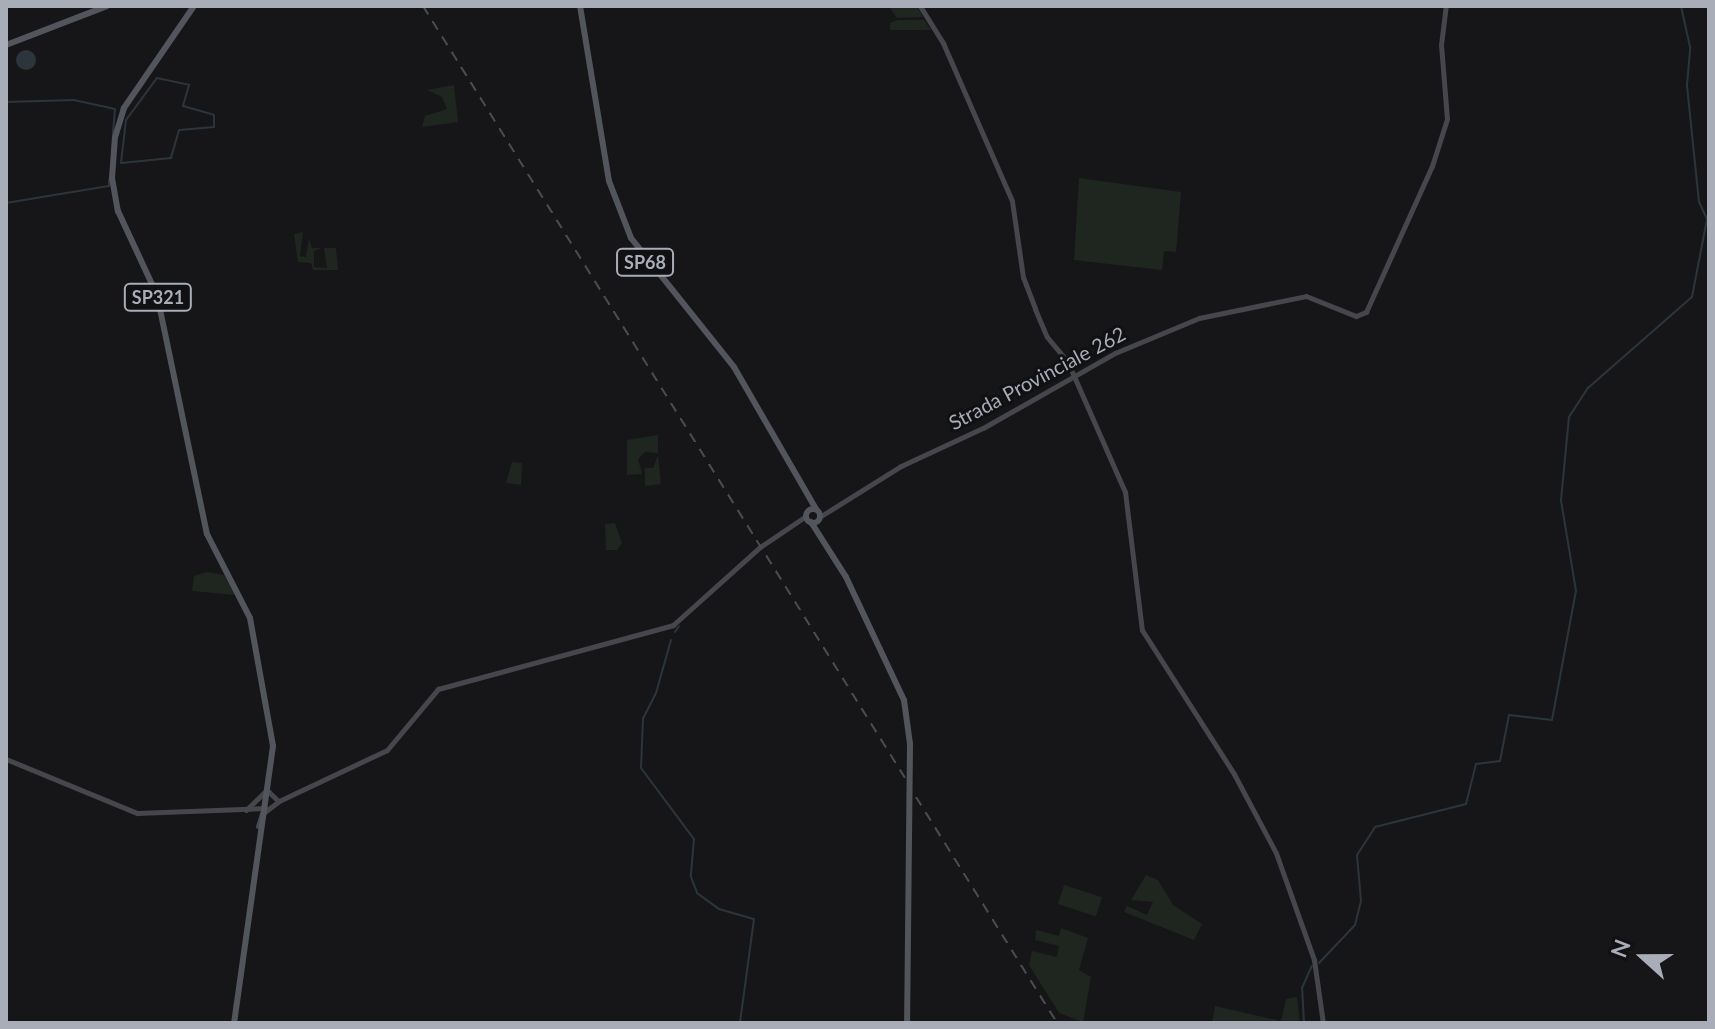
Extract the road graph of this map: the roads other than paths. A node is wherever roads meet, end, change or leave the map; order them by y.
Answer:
1 (107, 6) edge
2 (194, 6) edge
3 (580, 6) edge
4 (920, 6) edge
5 (1446, 6) edge
6 (6, 45) edge
7 (1075, 376) junction
8 (796, 480) junction
9 (818, 513) junction
10 (809, 518) junction
11 (831, 548) junction
12 (6, 759) edge
13 (267, 790) junction
14 (279, 801) junction
15 (266, 808) junction
16 (242, 812) junction
17 (258, 826) junction
18 (234, 1023) edge
19 (907, 1023) edge
20 (1323, 1023) edge

1 - 6 main road
2 - 13 main road, SP321
3 - 8 main road, SP68
4 - 7 street
5 - 7 street, Strada Provinciale 262
7 - 9 street, Strada Provinciale 262
7 - 20 street
8 - 9 main road, SP68
8 - 10 main road, SP68
9 - 10 main road
9 - 10 main road
9 - 11 main road, SP68
10 - 11 main road, SP68
10 - 14 street
11 - 19 main road, SP68
12 - 16 street
13 - 14 street
13 - 15 main road, SP321
13 - 16 street
14 - 15 street
15 - 16 street
15 - 17 main road, SP321
16 - 17 street
17 - 18 main road, SP321

